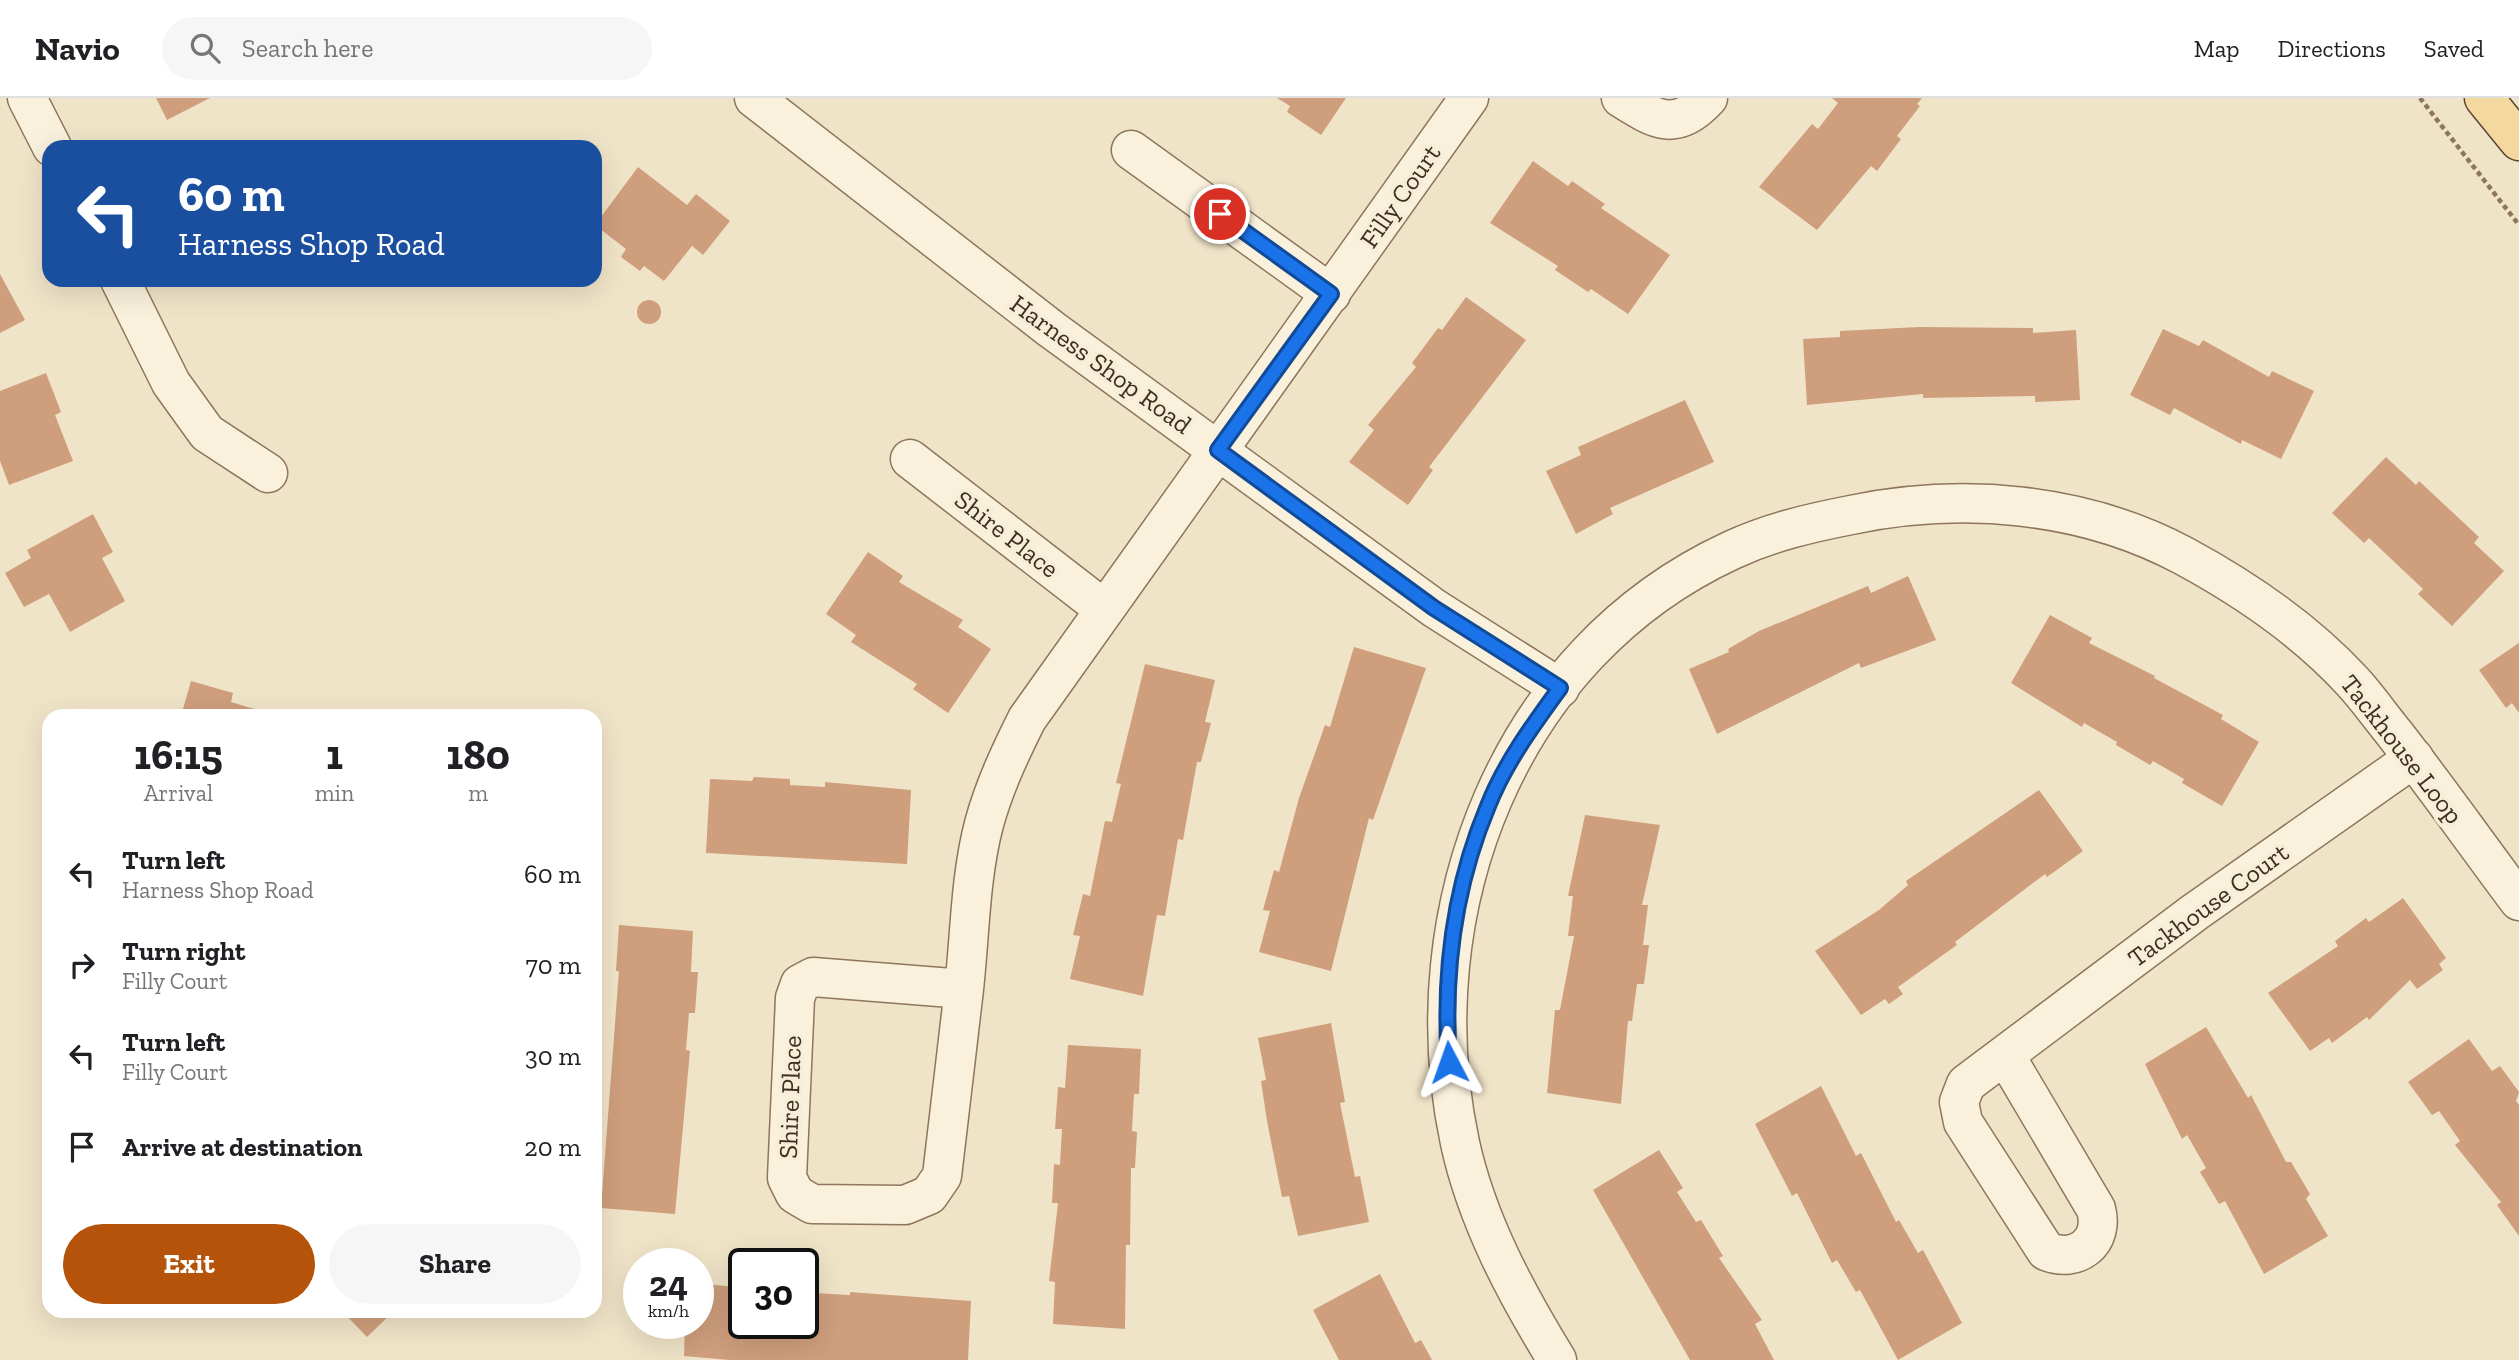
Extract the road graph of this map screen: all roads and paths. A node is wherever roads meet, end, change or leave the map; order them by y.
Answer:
1 (27, 98) edge
2 (754, 98) edge
3 (1469, 98) edge
4 (1621, 98) edge
5 (1708, 98) edge
6 (2420, 98) edge
7 (2484, 98) edge
8 (48, 140) edge
9 (2519, 141) edge
10 (1131, 150) dead end
11 (2519, 225) edge
12 (124, 287) edge
13 (1331, 294) junction
14 (1218, 450) junction
15 (910, 459) dead end
16 (268, 473) dead end
17 (1104, 609) junction
18 (1560, 688) junction
19 (2414, 758) junction
20 (2519, 901) edge
21 (964, 989) junction
22 (2004, 1055) junction
23 (1557, 1360) edge

1 - 8 street
2 - 14 street, Harness Shop Road
3 - 13 street, Filly Court
4 - 5 street
6 - 11 path
7 - 9 main road
10 - 13 street
12 - 16 street
13 - 14 street, Filly Court
14 - 17 street, Shire Place
14 - 18 street, Harness Shop Road
15 - 17 street, Shire Place
17 - 21 street, Shire Place
18 - 19 street, Tackhouse Loop
18 - 23 street, Tackhouse Loop
19 - 20 street, Tackhouse Loop
19 - 22 street, Tackhouse Court
21 - 21 street, Shire Place
22 - 22 street, Tackhouse Court

